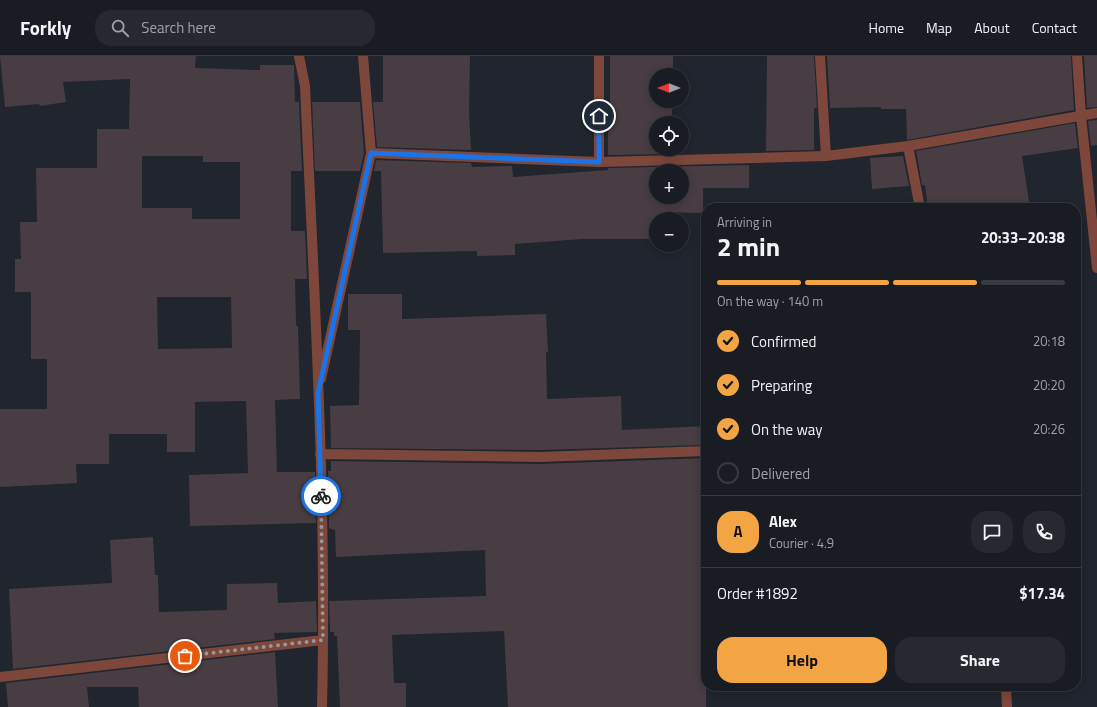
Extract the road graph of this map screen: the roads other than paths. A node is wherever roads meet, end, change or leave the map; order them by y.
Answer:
1 (299, 56) edge
2 (363, 56) edge
3 (599, 56) edge
4 (820, 56) edge
5 (1078, 56) edge
6 (1097, 113) edge
7 (1081, 116) junction
8 (908, 146) junction
9 (371, 153) junction
10 (826, 156) junction
11 (599, 162) junction
12 (919, 203) edge
13 (1097, 268) edge
14 (318, 393) junction
15 (701, 451) edge
16 (320, 454) junction
17 (323, 640) junction
18 (0, 677) edge
19 (1006, 691) edge
20 (322, 707) edge
21 (1007, 707) edge

1 - 14 street
2 - 9 street
3 - 11 street
4 - 10 street
5 - 7 street
6 - 7 street
7 - 8 street
7 - 13 street
8 - 10 street
8 - 12 street
9 - 11 street
9 - 14 street
10 - 11 street
14 - 16 street
15 - 16 street
16 - 17 street
17 - 18 street
17 - 20 street
19 - 21 street

